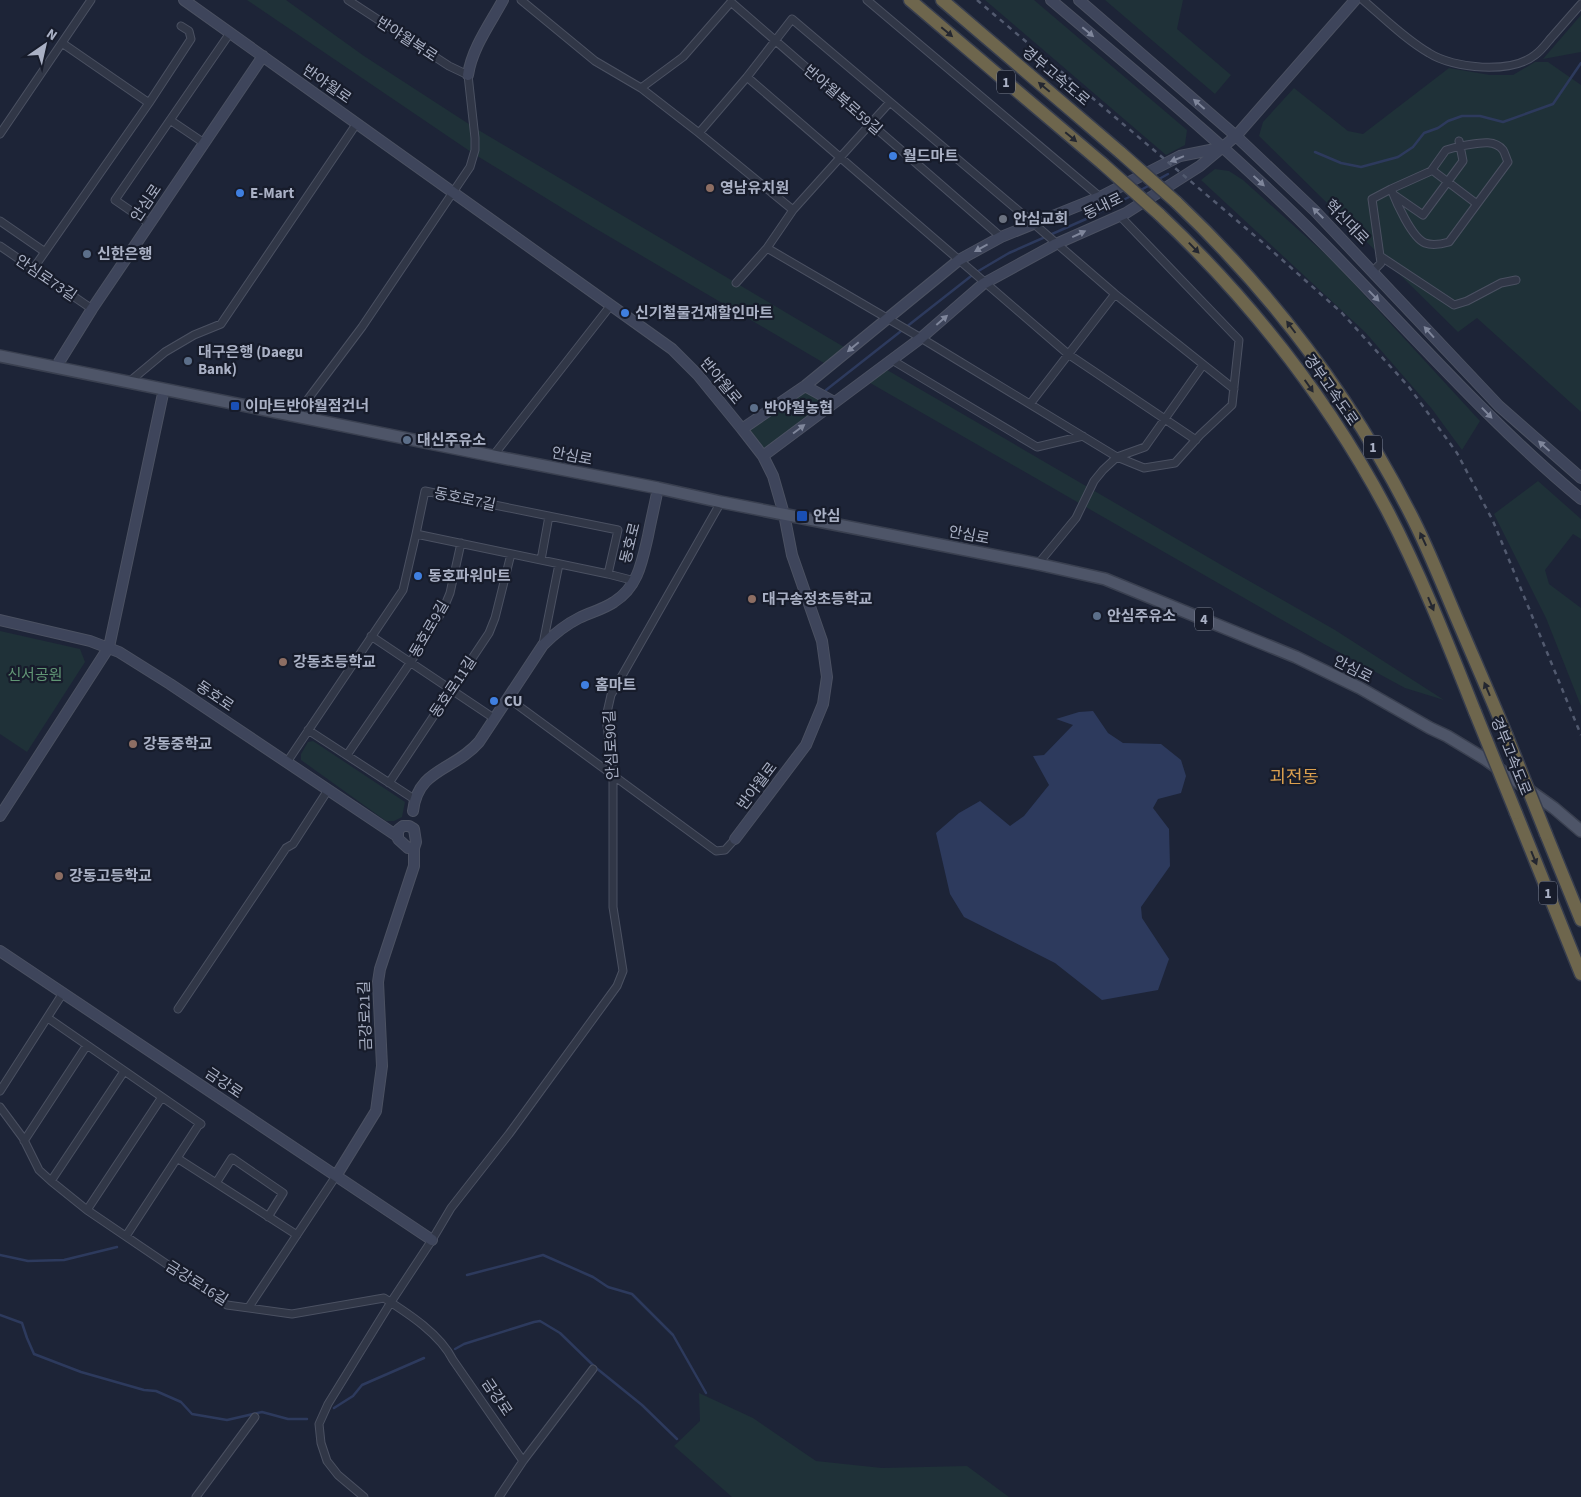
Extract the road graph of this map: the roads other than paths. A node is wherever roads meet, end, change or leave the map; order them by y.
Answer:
1 (91, 0) edge
2 (184, 0) edge
3 (348, 0) edge
4 (503, 0) edge
5 (521, 0) edge
6 (867, 0) edge
7 (910, 0) edge
8 (942, 0) edge
9 (1051, 0) edge
10 (1079, 0) edge
11 (1355, 0) edge
12 (1363, 0) edge
13 (530, 3) edge
14 (1581, 4) edge
15 (181, 26) dead end
16 (230, 33) junction
17 (775, 40) junction
18 (62, 43) junction
19 (263, 56) junction
20 (468, 75) junction
21 (747, 77) junction
22 (641, 88) junction
23 (890, 102) junction
24 (149, 103) junction
25 (170, 120) junction
26 (357, 123) junction
27 (871, 124) junction
28 (699, 133) junction
29 (0, 134) edge
30 (1236, 136) junction
31 (204, 143) junction
32 (1460, 144) junction
33 (1224, 147) junction
34 (841, 158) junction
35 (1432, 170) junction
36 (1448, 182) junction
37 (1393, 192) junction
38 (453, 193) junction
39 (1100, 197) junction
40 (1477, 204) junction
41 (793, 210) junction
42 (1120, 216) junction
43 (0, 221) edge
44 (1033, 223) junction
45 (150, 224) junction
46 (1001, 237) junction
47 (1056, 244) junction
48 (0, 246) edge
49 (767, 248) junction
50 (45, 252) junction
51 (1380, 256) junction
52 (959, 260) junction
53 (33, 269) junction
54 (1372, 271) junction
55 (1516, 280) dead end
56 (736, 283) dead end
57 (986, 283) junction
58 (1114, 294) junction
59 (611, 305) junction
60 (92, 309) junction
61 (887, 318) junction
62 (921, 338) junction
63 (1068, 354) junction
64 (0, 356) edge
65 (892, 360) junction
66 (1203, 365) junction
67 (56, 367) junction
68 (129, 382) junction
69 (805, 386) junction
70 (164, 389) junction
71 (1234, 389) junction
72 (834, 402) junction
73 (1030, 404) junction
74 (296, 415) junction
75 (1164, 418) junction
76 (742, 429) junction
77 (1083, 436) junction
78 (1196, 440) junction
79 (493, 456) junction
80 (763, 456) junction
81 (1117, 457) junction
82 (1581, 478) edge
83 (658, 488) junction
84 (1581, 498) edge
85 (721, 502) junction
86 (784, 514) junction
87 (549, 516) junction
88 (416, 534) junction
89 (461, 543) junction
90 (510, 554) junction
91 (541, 560) junction
92 (559, 564) junction
93 (1038, 564) junction
94 (608, 574) junction
95 (634, 582) junction
96 (0, 620) edge
97 (371, 636) junction
98 (543, 645) junction
99 (109, 647) junction
100 (410, 662) junction
101 (451, 690) junction
102 (508, 698) junction
103 (495, 719) junction
104 (308, 730) junction
105 (347, 755) junction
106 (287, 762) junction
107 (613, 774) junction
108 (389, 783) junction
109 (328, 790) junction
110 (414, 799) junction
111 (0, 816) edge
112 (410, 827) junction
113 (1581, 831) edge
114 (397, 836) junction
115 (736, 839) joint
116 (414, 848) junction
117 (1581, 920) edge
118 (0, 951) edge
119 (1581, 974) edge
120 (63, 993) junction
121 (178, 1009) dead end
122 (48, 1018) junction
123 (87, 1045) junction
124 (123, 1073) dead end
125 (0, 1091) edge
126 (162, 1097) junction
127 (0, 1107) edge
128 (24, 1141) junction
129 (177, 1158) junction
130 (336, 1176) junction
131 (51, 1181) junction
132 (216, 1183) junction
133 (87, 1210) junction
134 (268, 1217) junction
135 (297, 1235) junction
136 (126, 1236) junction
137 (432, 1240) junction
138 (391, 1302) junction
139 (249, 1307) junction
140 (593, 1368) dead end
141 (254, 1417) dead end
142 (523, 1462) junction
143 (196, 1497) edge
144 (364, 1497) edge
145 (499, 1497) edge

1 - 18 street
2 - 16 street, 반야월로
3 - 20 street, 반야월북로
4 - 20 street
5 - 13 street
6 - 39 street
7 -> 119 highway, 경부고속도로 / 1, bridge
117 -> 8 highway, 경부고속도로 / 1, bridge
9 -> 33 street
30 -> 10 street, 혁신대로
11 - 30 street, 동내로
12 - 14 street
13 - 22 street
15 - 24 street
16 - 19 street, 반야월로
16 - 25 street
17 - 21 street
17 - 22 street, 반야월북로59길
17 - 23 street
17 - 27 street, 반야월북로59길
18 - 24 street
18 - 29 street
19 - 26 street, 반야월로
19 - 31 street, 안심로
20 - 38 street
21 - 28 street
21 - 34 street
22 - 28 street
23 - 27 street
23 - 44 street
24 - 50 street
25 - 31 street
25 - 45 street
26 - 38 street, 반야월로
26 - 68 street
27 - 34 street
27 - 46 street, 반야월북로59길
28 - 41 street
30 - 33 street, 동내로
54 -> 30 street, 혁신대로
31 - 45 street, 안심로
32 - 35 street
32 - 36 street
32 - 40 street
33 -> 39 street
33 - 42 street, 동내로
33 -> 84 street
34 - 41 street
34 - 52 street
35 - 36 street
35 - 37 street
36 - 37 street
36 - 40 street
37 - 40 street
37 - 51 street
38 - 59 street, 반야월로
38 - 74 street
39 - 44 street
41 - 49 street
47 -> 42 street, 동내로
42 - 71 street
43 - 50 street
44 - 46 street
44 - 47 street
45 - 60 street, 안심로
46 -> 52 street
47 - 57 street, 동내로
47 - 58 street
48 - 53 street, 안심로73길
49 - 56 street
49 - 61 street
50 - 53 street
51 - 54 street
51 - 55 street
52 - 57 street
52 - 61 street
53 - 60 street, 안심로73길
82 -> 54 street, 혁신대로
62 -> 57 street, 동내로
57 - 63 street
58 - 63 street
58 - 66 street
59 - 76 street, 반야월로
59 - 79 street
60 - 67 street, 안심로
61 - 62 street
61 -> 69 street
62 - 65 street, 동내로
62 - 73 street
63 - 73 street
63 - 75 street
64 - 67 main road, 안심로 / 4
65 - 72 street, 동내로
65 - 77 street
66 - 71 street
66 - 75 street
67 - 68 main road, 안심로 / 4
68 - 70 main road, 안심로 / 4
69 - 72 street
69 - 76 street
70 - 74 main road, 안심로 / 4
70 - 99 street
71 - 78 street
80 -> 72 street, 동내로
73 - 77 street
74 - 79 main road, 안심로 / 4
75 - 78 street
75 - 81 street
76 - 80 street, 반야월로
77 - 81 street
78 - 81 street
79 - 83 main road, 안심로 / 4
80 - 86 street, 반야월로
81 - 93 street
83 - 85 main road, 안심로 / 4
83 - 95 street, 동호로
85 - 86 main road, 안심로 / 4
85 - 107 street, 안심로90길
86 - 93 main road, 안심로 / 4
86 - 115 street, 반야월로
87 - 88 street, 동호로7길
87 - 91 street
87 - 94 street, 동호로7길
88 - 89 street
88 - 97 street, 동호로7길
89 - 90 street
89 - 100 street, 동호로9길
90 - 91 street
90 - 101 street, 동호로11길
91 - 92 street
92 - 94 street
92 - 98 street, 동호로
93 - 113 main road, 안심로 / 4
94 - 95 street
95 - 98 street, 동호로
96 - 99 street, 동호로
97 - 100 street
97 - 104 street, 동호로7길
98 - 102 street, 동호로
99 - 106 street, 동호로
99 - 111 street
100 - 101 street
100 - 105 street, 동호로9길
101 - 103 street
101 - 108 street, 동호로11길
102 - 103 street, 동호로
102 - 107 street
103 - 110 street, 동호로
104 - 105 street
104 - 106 street, 동호로7길
105 - 108 street
106 - 109 street, 동호로
107 - 115 street
107 - 137 street, 안심로90길
108 - 110 street
109 - 114 street, 동호로
109 - 121 street
110 - 112 street, 동호로
112 - 114 street
112 - 116 street, 금강로21길
114 - 116 street, 동호로
116 - 130 street, 금강로21길
118 - 120 street, 금강로
120 - 122 street
120 - 130 street, 금강로
122 - 123 street
122 - 125 street
123 - 126 street
123 - 128 street
124 - 131 street
126 - 129 street
126 - 133 street
127 - 128 street, 금강로16길
128 - 131 street, 금강로16길
129 - 132 street
129 - 136 street
130 - 135 street, 금강로16길
130 - 137 street, 금강로
131 - 133 street, 금강로16길
132 - 134 street
132 - 134 street
133 - 136 street, 금강로16길
134 - 135 street
135 - 139 street, 금강로16길
136 - 139 street, 금강로16길
137 - 138 street
138 - 139 street
138 - 142 street, 금강로
138 - 144 street
140 - 142 street
141 - 143 street
142 - 145 street

